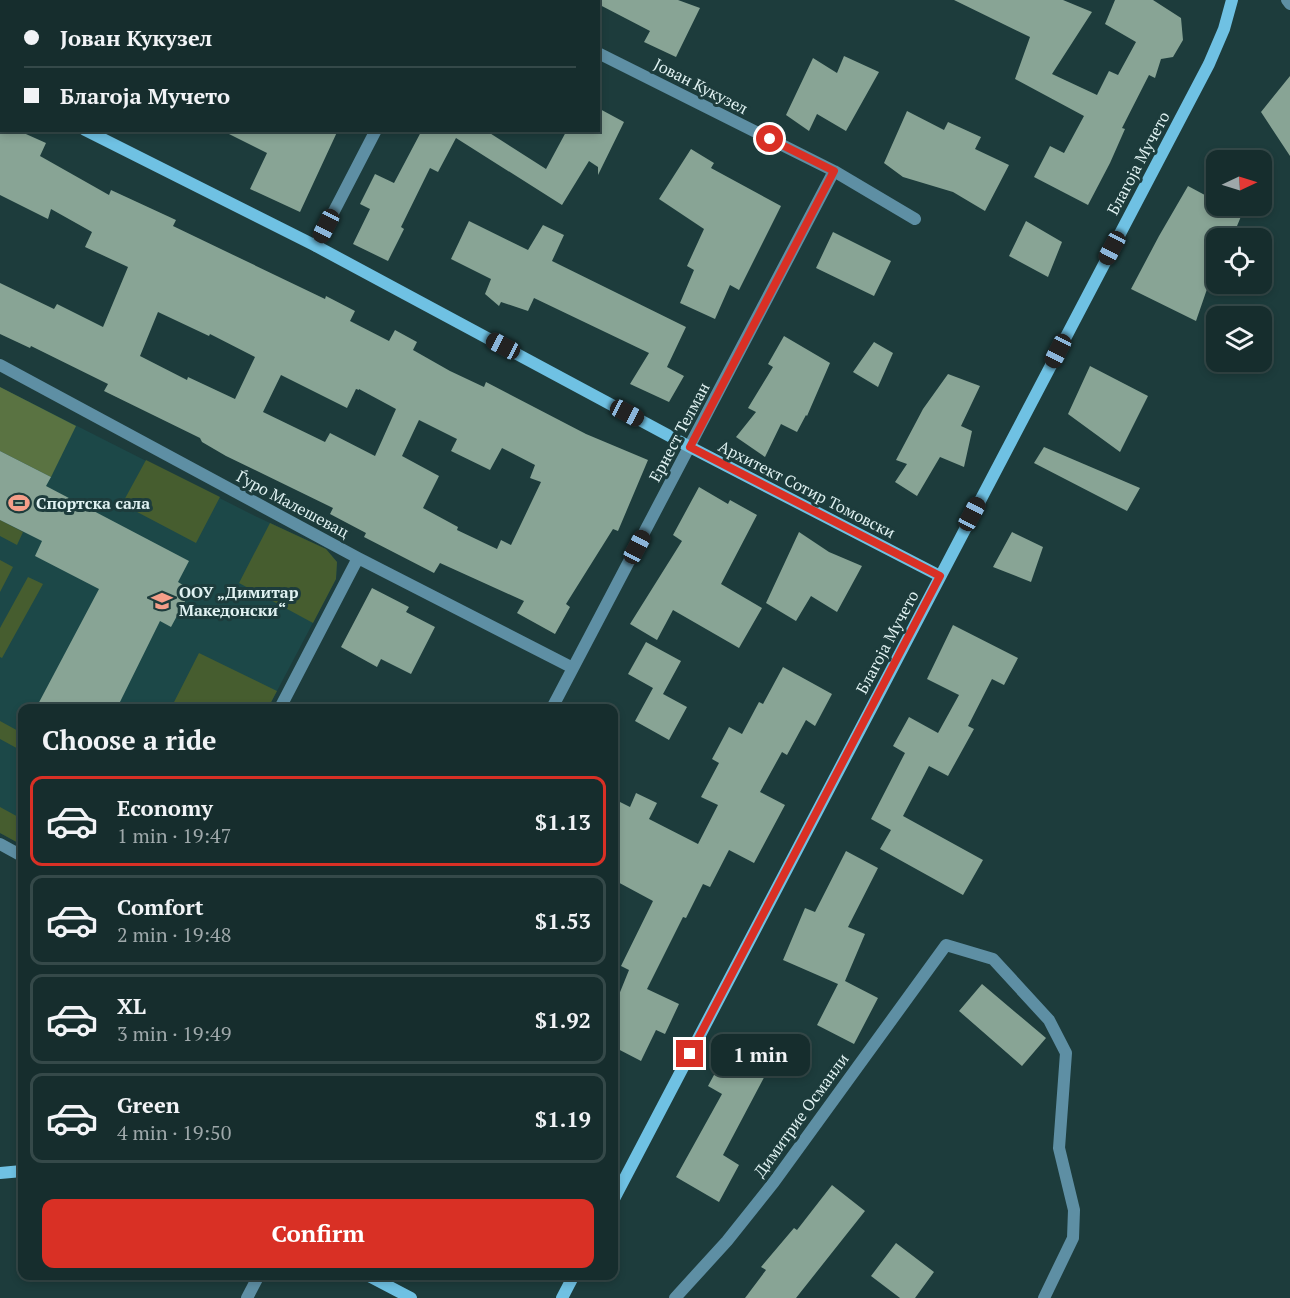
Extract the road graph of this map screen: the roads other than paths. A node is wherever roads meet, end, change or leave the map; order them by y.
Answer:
1 (1232, 0) edge
2 (1287, 0) edge
3 (1290, 4) edge
4 (600, 54) edge
5 (89, 132) edge
6 (375, 132) edge
7 (834, 171) junction
8 (915, 219) dead end
9 (316, 246) junction
10 (0, 366) edge
11 (690, 447) junction
12 (358, 558) junction
13 (940, 576) junction
14 (573, 668) junction
15 (282, 704) edge
16 (554, 704) edge
17 (0, 844) edge
18 (18, 854) edge
19 (18, 1171) edge
20 (0, 1173) edge
21 (618, 1192) edge
22 (256, 1280) edge
23 (377, 1280) edge
24 (571, 1280) edge
25 (247, 1298) edge
26 (411, 1298) edge
27 (562, 1298) edge
28 (675, 1298) edge
29 (1044, 1298) edge

1 - 13 street, Благоја Мучето
2 - 3 street
4 - 7 street, Јован Кукузел
5 - 9 street, Архитект Сотир Томовски
6 - 9 street
7 - 8 street, Јован Кукузел
7 - 11 street, Ернест Телман
9 - 11 street, Архитект Сотир Томовски
10 - 12 street, Ѓуро Малешевац
11 - 13 street, Архитект Сотир Томовски
11 - 14 street, Ернест Телман
12 - 14 street, Ѓуро Малешевац
12 - 15 street
13 - 21 street, Благоја Мучето
14 - 16 street, Ернест Телман
17 - 18 street
19 - 20 street
22 - 25 street
23 - 26 street
24 - 27 street
28 - 29 street, Димитрие Османли

